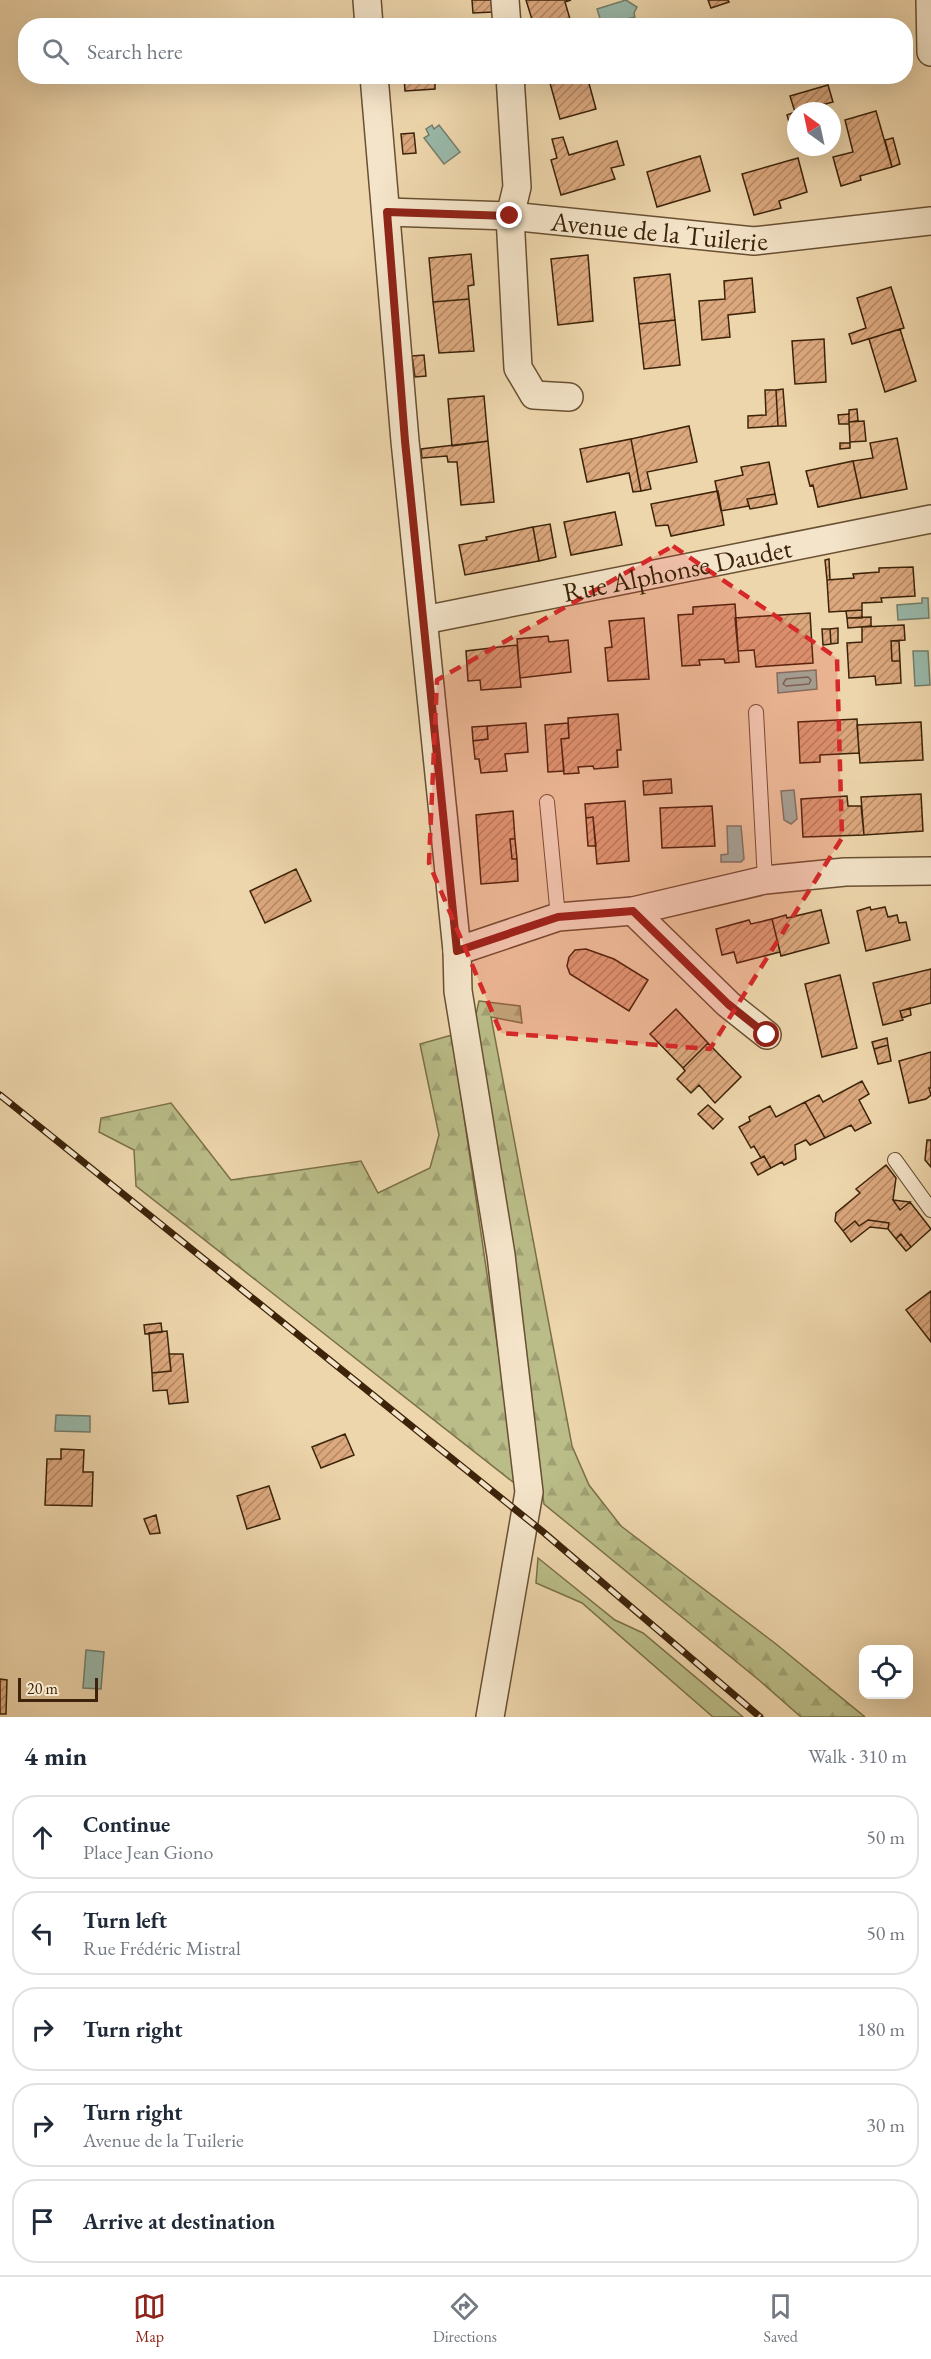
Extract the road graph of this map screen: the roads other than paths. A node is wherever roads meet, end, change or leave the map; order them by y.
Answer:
1 (367, 0) edge
2 (506, 0) edge
3 (930, 0) edge
4 (368, 18) edge
5 (507, 18) edge
6 (931, 52) edge
7 (375, 84) edge
8 (511, 84) edge
9 (387, 212) junction
10 (510, 216) junction
11 (931, 221) edge
12 (568, 397) dead end
13 (931, 519) edge
14 (424, 620) junction
15 (756, 712) dead end
16 (547, 802) dead end
17 (931, 871) edge
18 (765, 880) junction
19 (633, 911) junction
20 (558, 917) junction
21 (457, 951) junction
22 (767, 1035) dead end
23 (895, 1160) dead end
24 (931, 1210) edge
25 (490, 1717) edge

1 - 4 street
2 - 5 street
3 - 6 street
7 - 9 street
8 - 10 street
9 - 10 street, Avenue de la Tuilerie
9 - 14 street
10 - 11 street, Avenue de la Tuilerie
10 - 12 street
13 - 14 street, Rue Alphonse Daudet
14 - 21 street
15 - 18 lane
16 - 20 lane
17 - 18 street
18 - 19 street
19 - 20 street
19 - 22 street
20 - 21 street
21 - 25 street
23 - 24 lane

